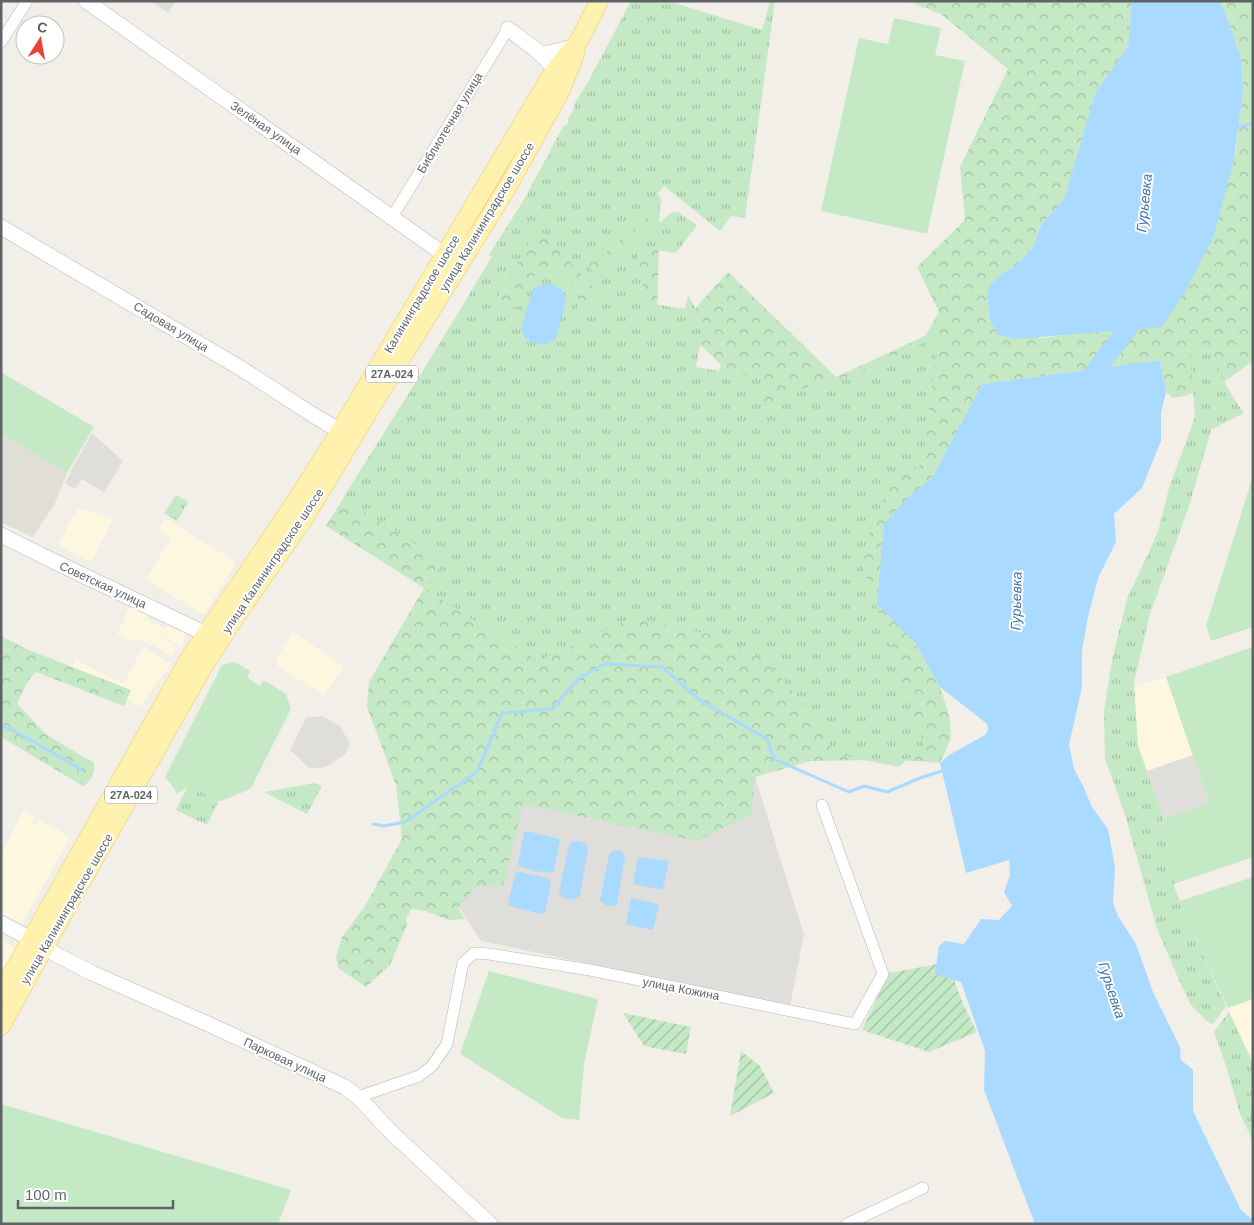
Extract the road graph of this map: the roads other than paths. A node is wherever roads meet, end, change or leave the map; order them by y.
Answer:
1 (27, 1) edge
2 (86, 1) edge
3 (599, 1) edge
4 (508, 29) joint
5 (1, 42) edge
6 (538, 53) junction
7 (565, 57) junction
8 (392, 217) junction
9 (1, 226) edge
10 (445, 255) junction
11 (340, 431) junction
12 (1, 535) edge
13 (213, 638) junction
14 (822, 805) dead end
15 (1, 923) edge
16 (37, 944) junction
17 (1, 993) edge
18 (1, 1026) edge
19 (358, 1097) junction
20 (923, 1188) dead end
21 (490, 1224) edge
22 (847, 1224) edge

1 - 5 street
2 - 8 street, Зелёная улица
3 - 7 main road, Калининградское шоссе / 27А-024
4 - 6 street
4 - 8 street, Библиотечная улица
6 - 7 street
6 - 7 street
7 - 10 main road, Калининградское шоссе / 27А-024
7 - 13 main road, улица Калининградское шоссе / 27А-024
8 - 10 street, Зелёная улица
9 - 11 street, Садовая улица
10 - 11 main road, Калининградское шоссе / 27А-024
11 - 13 main road, Калининградское шоссе / 27А-024
12 - 13 street, Советская улица
13 - 16 main road, улица Калининградское шоссе / 27А-024
14 - 19 street, улица Кожина
15 - 16 street, Парковая улица
16 - 17 main road, улица Калининградское шоссе / 27А-024
16 - 18 main road, улица Калининградское шоссе / 27А-024
16 - 19 street, Парковая улица
19 - 21 street, Парковая улица
20 - 22 street

